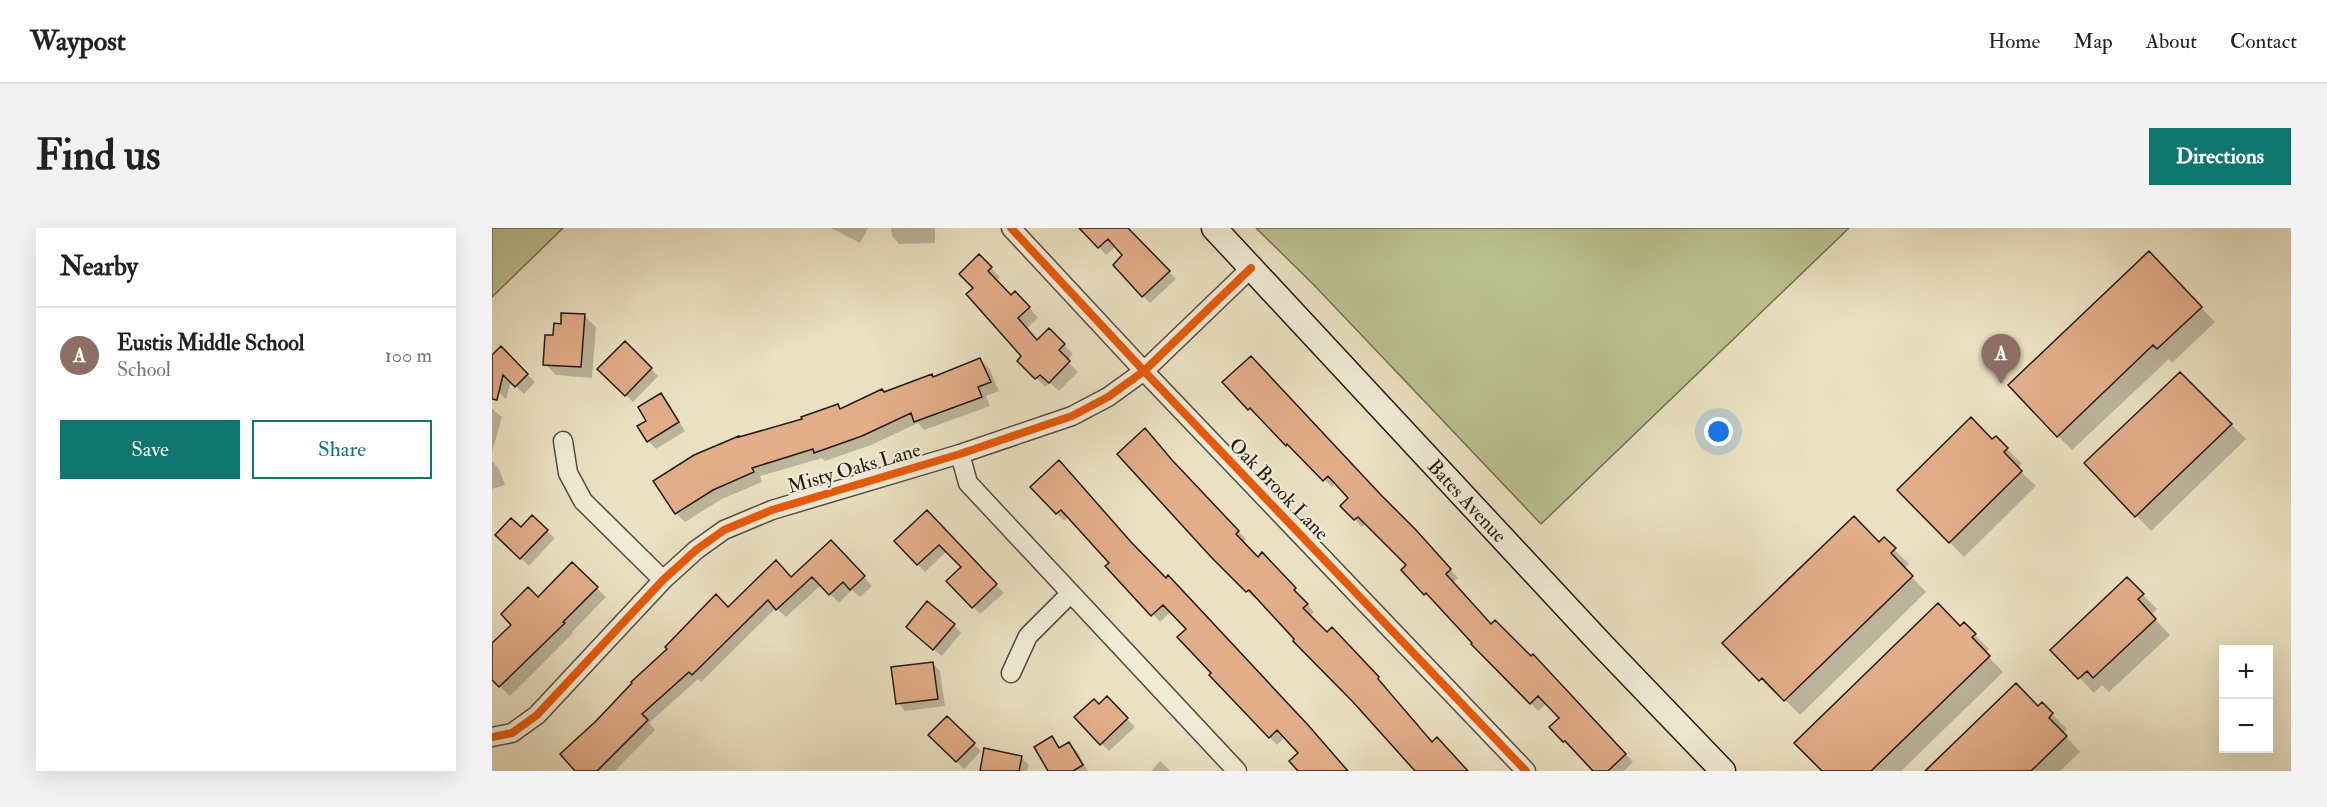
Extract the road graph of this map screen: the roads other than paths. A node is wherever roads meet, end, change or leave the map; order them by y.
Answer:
1 (1011, 228) edge
2 (1214, 228) edge
3 (1251, 268) junction
4 (1144, 371) junction
5 (563, 441) dead end
6 (960, 454) junction
7 (663, 579) junction
8 (1071, 594) junction
9 (1011, 673) dead end
10 (492, 737) edge
11 (1237, 771) edge
12 (1526, 771) edge
13 (1723, 771) edge

1 - 4 street, Oak Brook Lane
2 - 3 street, Bates Avenue
3 - 4 street, Misty Oaks Lane
3 - 13 street, Bates Avenue
4 - 6 street, Misty Oaks Lane
4 - 12 street, Oak Brook Lane
5 - 7 street
6 - 7 street, Misty Oaks Lane
6 - 8 street
7 - 10 street, Misty Oaks Lane
8 - 9 street
8 - 11 street

